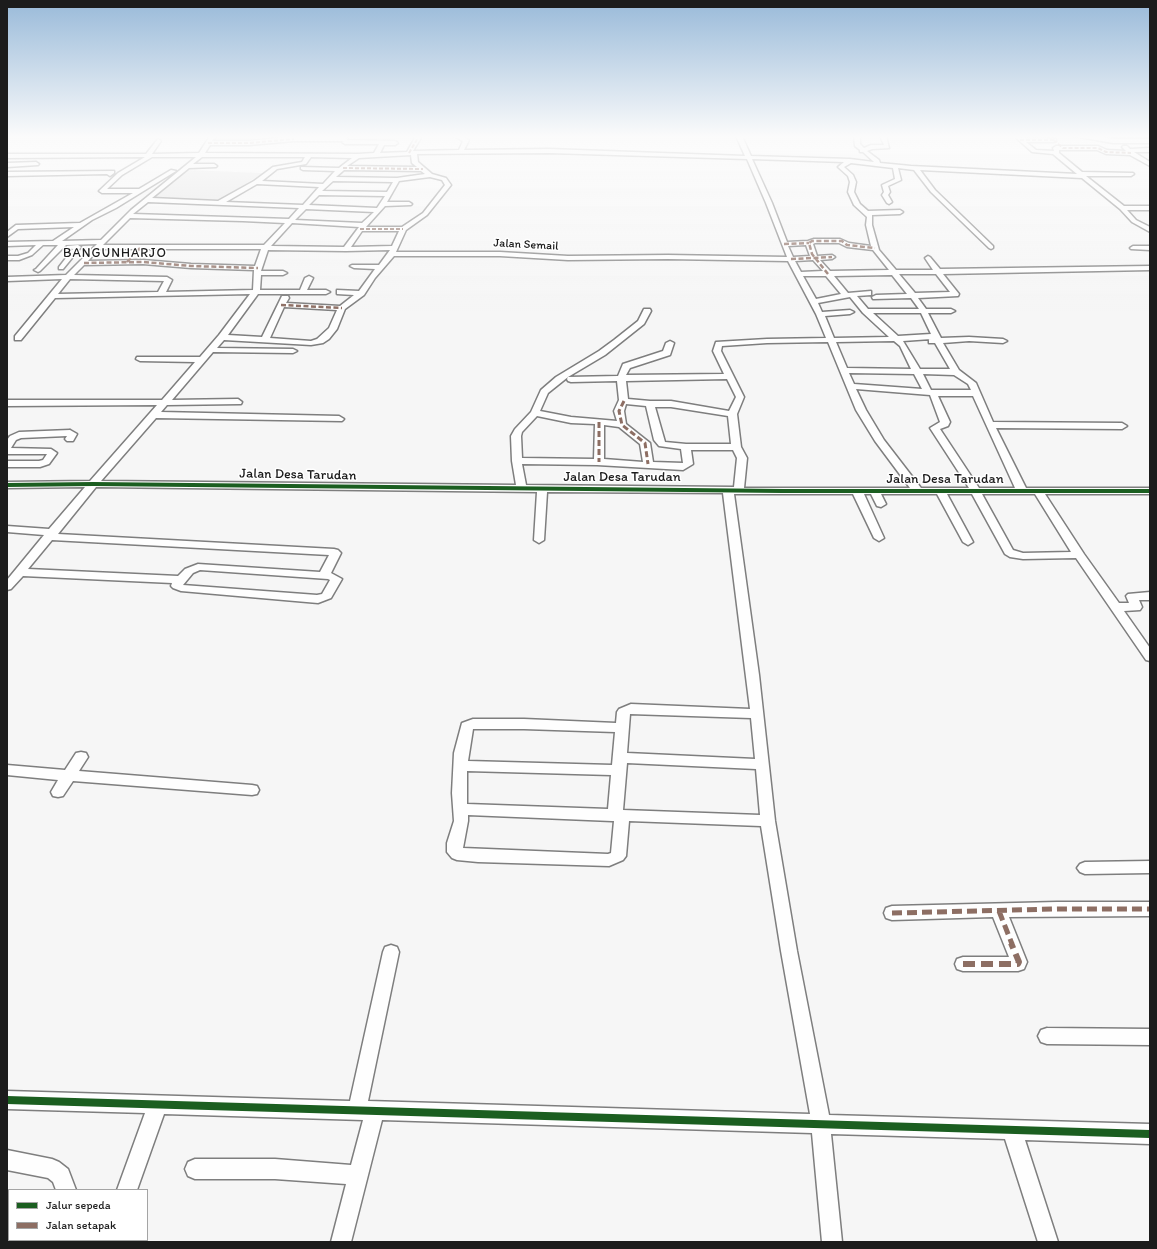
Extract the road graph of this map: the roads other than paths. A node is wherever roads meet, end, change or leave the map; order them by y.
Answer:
1 (134, 194) edge
2 (154, 194) edge
3 (234, 194) edge
4 (317, 194) edge
5 (389, 194) edge
6 (441, 194) edge
7 (765, 194) edge
8 (853, 194) edge
9 (886, 194) edge
10 (936, 194) edge
11 (1105, 194) edge
12 (147, 200) junction
13 (221, 202) junction
14 (889, 202) dead end
15 (383, 204) junction
16 (409, 204) dead end
17 (305, 206) junction
18 (346, 206) junction
19 (1122, 208) junction
20 (1150, 208) edge
21 (379, 210) junction
22 (865, 212) junction
23 (900, 212) dead end
24 (1150, 212) edge
25 (129, 216) junction
26 (1130, 216) junction
27 (290, 221) junction
28 (324, 223) junction
29 (81, 225) junction
30 (362, 227) junction
31 (402, 229) junction
32 (1150, 230) edge
33 (7, 235) edge
34 (141, 237) dead end
35 (7, 244) edge
36 (41, 244) junction
37 (53, 244) junction
38 (784, 244) junction
39 (808, 244) junction
40 (98, 245) junction
41 (61, 246) junction
42 (990, 247) dead end
43 (136, 248) junction
44 (265, 248) junction
45 (875, 248) junction
46 (1133, 248) dead end
47 (1150, 248) edge
48 (346, 250) junction
49 (393, 251) junction
50 (832, 257) dead end
51 (7, 258) edge
52 (928, 258) dead end
53 (790, 259) junction
54 (816, 259) junction
55 (127, 262) junction
56 (84, 263) junction
57 (354, 266) dead end
58 (382, 267) junction
59 (61, 268) dead end
60 (1150, 268) edge
61 (38, 270) dead end
62 (258, 270) junction
63 (939, 271) junction
64 (892, 272) junction
65 (283, 273) dead end
66 (798, 274) junction
67 (828, 274) junction
68 (68, 277) junction
69 (309, 278) dead end
70 (7, 279) edge
71 (106, 286) dead end
72 (256, 292) junction
73 (289, 292) junction
74 (302, 292) junction
75 (326, 292) dead end
76 (340, 292) dead end
77 (361, 293) junction
78 (868, 293) dead end
79 (161, 294) junction
80 (97, 295) junction
81 (848, 295) junction
82 (54, 296) junction
83 (915, 296) junction
84 (876, 297) dead end
85 (814, 302) junction
86 (281, 305) junction
87 (342, 308) junction
88 (924, 310) junction
89 (866, 311) junction
90 (951, 311) dead end
91 (647, 312) dead end
92 (850, 312) dead end
93 (820, 314) junction
94 (222, 337) junction
95 (18, 338) dead end
96 (937, 339) junction
97 (265, 340) junction
98 (833, 340) junction
99 (898, 340) junction
100 (1003, 341) dead end
101 (670, 343) dead end
102 (210, 350) junction
103 (293, 350) dead end
104 (140, 359) dead end
105 (201, 360) junction
106 (843, 370) junction
107 (917, 371) junction
108 (956, 372) junction
109 (729, 376) junction
110 (621, 378) junction
111 (571, 379) dead end
112 (850, 386) junction
113 (930, 392) junction
114 (976, 393) junction
115 (165, 401) junction
116 (238, 402) dead end
117 (624, 402) junction
118 (7, 403) edge
119 (650, 404) junction
120 (535, 413) junction
121 (732, 414) junction
122 (154, 415) junction
123 (339, 419) dead end
124 (599, 422) junction
125 (622, 425) junction
126 (990, 425) junction
127 (1122, 426) dead end
128 (70, 438) dead end
129 (7, 447) edge
130 (686, 447) junction
131 (736, 447) junction
132 (521, 461) junction
133 (598, 462) junction
134 (7, 464) edge
135 (648, 464) junction
136 (93, 484) junction
137 (7, 485) edge
138 (521, 488) junction
139 (542, 488) junction
140 (733, 490) junction
141 (917, 490) junction
142 (975, 490) junction
143 (858, 491) junction
144 (874, 491) junction
145 (940, 491) junction
146 (1022, 491) junction
147 (1038, 491) junction
148 (1150, 491) edge
149 (881, 504) dead end
150 (7, 529) edge
151 (51, 535) junction
152 (879, 538) dead end
153 (539, 540) dead end
154 (968, 542) dead end
155 (1079, 555) junction
156 (15, 574) edge
157 (324, 576) junction
158 (180, 580) junction
159 (7, 587) edge
160 (1150, 596) edge
161 (1117, 607) junction
162 (1144, 641) edge
163 (1150, 657) edge
164 (757, 714) junction
165 (622, 728) junction
166 (81, 757) dead end
167 (619, 764) junction
168 (762, 764) junction
169 (461, 766) junction
170 (7, 770) edge
171 (69, 775) junction
172 (252, 790) dead end
173 (58, 792) dead end
174 (460, 809) junction
175 (618, 816) junction
176 (768, 821) junction
177 (1150, 867) edge
178 (1085, 868) dead end
179 (1150, 909) edge
180 (999, 911) junction
181 (892, 913) dead end
182 (391, 952) dead end
183 (963, 964) dead end
184 (1047, 1036) dead end
185 (1150, 1037) edge
186 (7, 1100) edge
187 (158, 1104) junction
188 (366, 1110) junction
189 (821, 1124) junction
190 (1012, 1130) junction
191 (1150, 1134) edge
192 (7, 1160) edge
193 (195, 1169) dead end
194 (359, 1175) junction
195 (66, 1189) edge
196 (127, 1189) edge
197 (341, 1242) edge
198 (832, 1242) edge
199 (1048, 1242) edge

1 - 29 street
2 - 12 street
3 - 13 street
4 - 17 street
5 - 15 street
6 - 31 street
7 - 38 street
8 - 22 street
9 - 14 street
10 - 42 street
11 - 19 street
12 - 13 street
12 - 25 street
13 - 17 street
15 - 16 street
15 - 21 street
17 - 18 street
17 - 27 street
18 - 21 street
18 - 28 street
19 - 20 street
19 - 26 street
21 - 30 street
22 - 23 street
22 - 45 street
24 - 26 street
25 - 27 street
25 - 40 street
26 - 32 street
27 - 28 street
27 - 44 street
28 - 30 street
29 - 33 street
29 - 37 street
30 - 31 street
30 - 48 street
31 - 49 street
34 - 43 street
35 - 36 street
36 - 37 street
36 - 51 street
37 - 41 street
38 - 39 street
38 - 53 street
39 - 45 street
39 - 54 street
40 - 41 street, Jalan Semail
40 - 43 street, Jalan Semail
40 - 56 street
41 - 59 street
41 - 61 street
43 - 44 street, Jalan Semail
43 - 55 street
44 - 48 street, Jalan Semail
44 - 62 street
45 - 64 street
46 - 47 street
48 - 49 street, Jalan Semail
49 - 53 street, Jalan Semail
49 - 58 street
50 - 54 street
52 - 63 street
53 - 54 street
53 - 66 street
54 - 67 street
55 - 56 street
55 - 62 street
56 - 68 street
57 - 58 street
58 - 77 street
60 - 63 street
62 - 65 street
62 - 72 street
63 - 64 street
63 - 83 street
64 - 67 street
64 - 83 street
66 - 67 street
66 - 85 street
67 - 81 street
68 - 70 street
68 - 79 street
68 - 82 street
69 - 74 street
71 - 80 street
72 - 73 street
72 - 79 street
72 - 94 street
73 - 74 street
73 - 86 street
74 - 75 street
76 - 77 street
77 - 87 street
78 - 81 street
79 - 80 street
80 - 82 street
81 - 85 street
81 - 89 street
82 - 95 street
83 - 84 street
83 - 88 street
85 - 93 street
86 - 87 street
86 - 97 street
87 - 97 street
88 - 89 street
88 - 90 street
88 - 96 street
89 - 99 street
91 - 120 street
92 - 93 street
93 - 98 street
94 - 97 street
94 - 102 street
96 - 99 street
96 - 100 street
96 - 108 street
98 - 99 street
98 - 106 street
98 - 109 street
99 - 107 street
101 - 110 street
102 - 103 street
102 - 105 street
104 - 105 street
105 - 115 street
106 - 107 street
106 - 112 street
107 - 108 street
107 - 113 street
108 - 114 street
109 - 110 street
109 - 121 street
110 - 111 street
110 - 117 street
112 - 113 street
112 - 141 street
113 - 114 street
113 - 142 street
114 - 126 street
115 - 116 street
115 - 118 street
115 - 122 street
117 - 119 street
117 - 125 street
119 - 121 street
119 - 130 street
120 - 124 street
120 - 132 street
121 - 131 street
122 - 123 street
122 - 136 street
124 - 125 street
124 - 133 street
125 - 135 street
126 - 127 street
126 - 146 street
128 - 129 street
129 - 134 street
130 - 131 street
130 - 135 street
131 - 140 street
132 - 133 street
132 - 138 street
133 - 135 street
136 - 137 street, Jalan Desa Tarudan
136 - 138 street, Jalan Desa Tarudan
136 - 151 street
138 - 139 street, Jalan Desa Tarudan
139 - 140 street, Jalan Desa Tarudan
139 - 153 street
140 - 143 street, Jalan Desa Tarudan
140 - 164 street
141 - 144 street, Jalan Desa Tarudan
141 - 145 street, Jalan Desa Tarudan
142 - 145 street, Jalan Desa Tarudan
142 - 146 street, Jalan Desa Tarudan
142 - 155 street
143 - 144 street, Jalan Desa Tarudan
143 - 152 street
144 - 149 street
145 - 154 street
146 - 147 street, Jalan Desa Tarudan
147 - 148 street, Jalan Desa Tarudan
147 - 155 street
150 - 151 street
151 - 156 street
151 - 157 street
155 - 161 street
156 - 158 street
156 - 159 street
157 - 158 street
157 - 158 street
160 - 161 street
161 - 162 street
162 - 163 street
164 - 165 street
164 - 168 street
165 - 167 street
165 - 169 street
166 - 171 street
167 - 168 street
167 - 169 street
167 - 175 street
168 - 176 street
169 - 174 street
170 - 171 street
171 - 172 street
171 - 173 street
174 - 175 street
174 - 175 street
175 - 176 street
176 - 189 street
177 - 178 street
179 - 180 street
180 - 181 street
180 - 183 street
182 - 188 street
184 - 185 street
186 - 187 street
187 - 188 street
187 - 196 street
188 - 189 street
188 - 194 street
189 - 190 street
189 - 198 street
190 - 191 street
190 - 199 street
192 - 195 street
193 - 194 street
194 - 197 street

